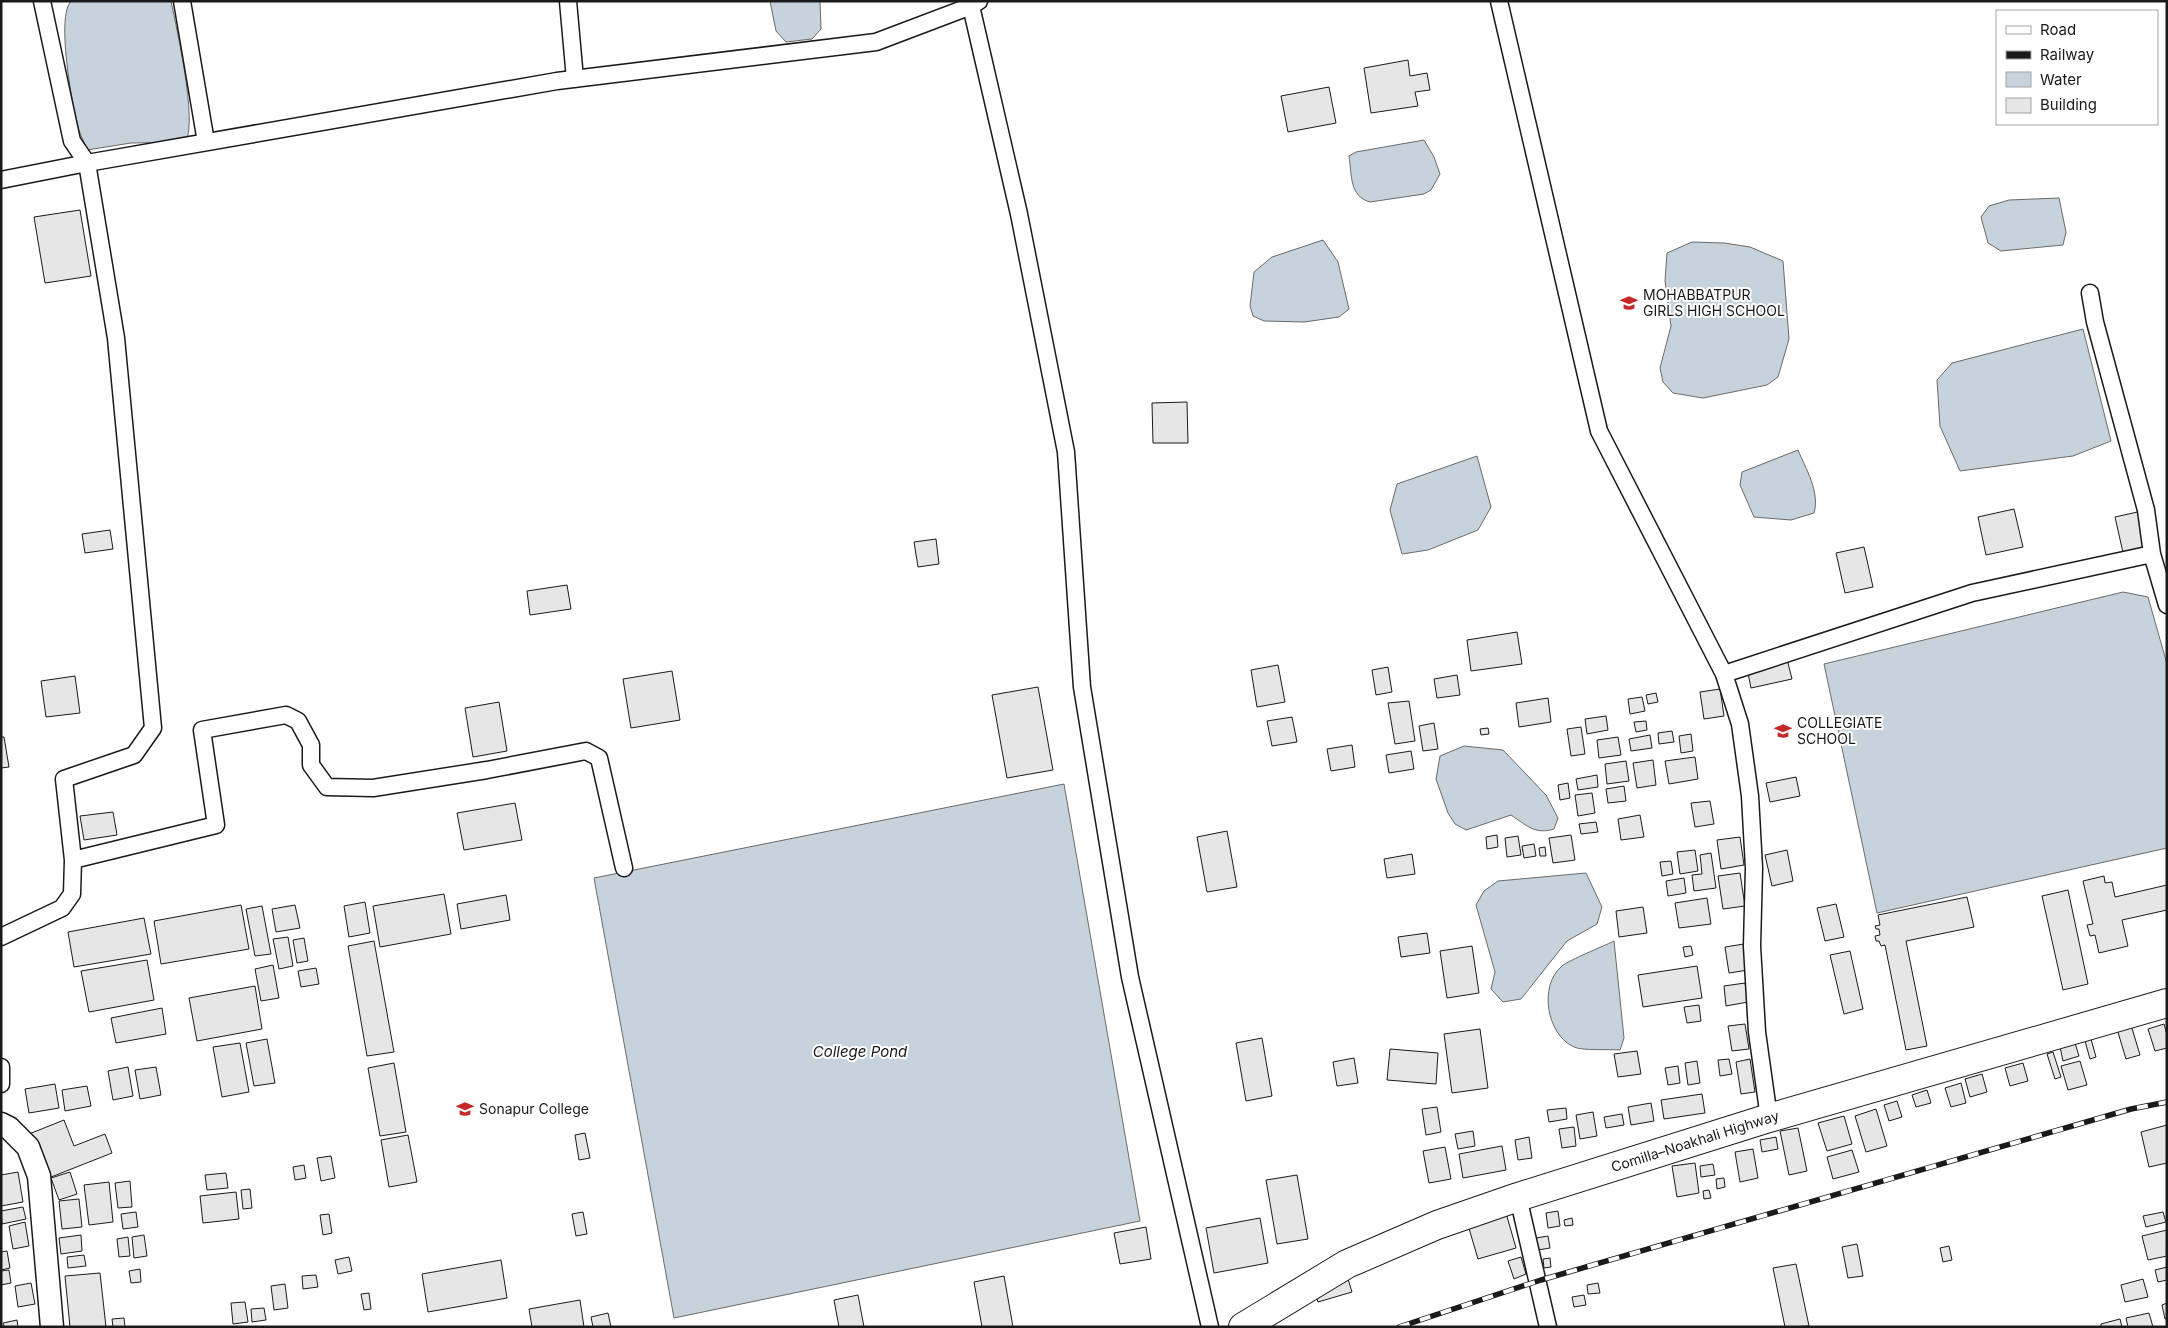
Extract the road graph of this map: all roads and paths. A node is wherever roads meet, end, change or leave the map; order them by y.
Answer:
1 (42, 1) edge
2 (182, 1) edge
3 (568, 1) edge
4 (1499, 1) edge
5 (975, 4) edge
6 (574, 79) junction
7 (206, 142) junction
8 (87, 163) junction
9 (1, 180) edge
10 (2090, 293) dead end
11 (2152, 554) junction
12 (2167, 605) edge
13 (1724, 674) junction
14 (73, 860) junction
15 (624, 868) dead end
16 (1, 937) edge
17 (2167, 1003) edge
18 (1, 1067) edge
19 (1, 1084) edge
20 (1769, 1118) junction
21 (1, 1124) edge
22 (1518, 1197) junction
23 (52, 1327) edge
24 (1210, 1327) edge
25 (1243, 1327) edge
26 (1548, 1327) edge

1 - 8 street
2 - 7 street
3 - 6 street
4 - 13 street
5 - 6 street
5 - 24 street
6 - 7 street
7 - 8 street
8 - 9 street
8 - 14 street
10 - 11 street
11 - 12 street
11 - 13 street
13 - 20 street
14 - 15 street
14 - 16 street
17 - 20 highway, Comilla–Noakhali Highway
18 - 19 street
20 - 22 highway, Comilla–Noakhali Highway
21 - 23 main road
22 - 25 highway, Comilla–Noakhali Highway
22 - 26 street

